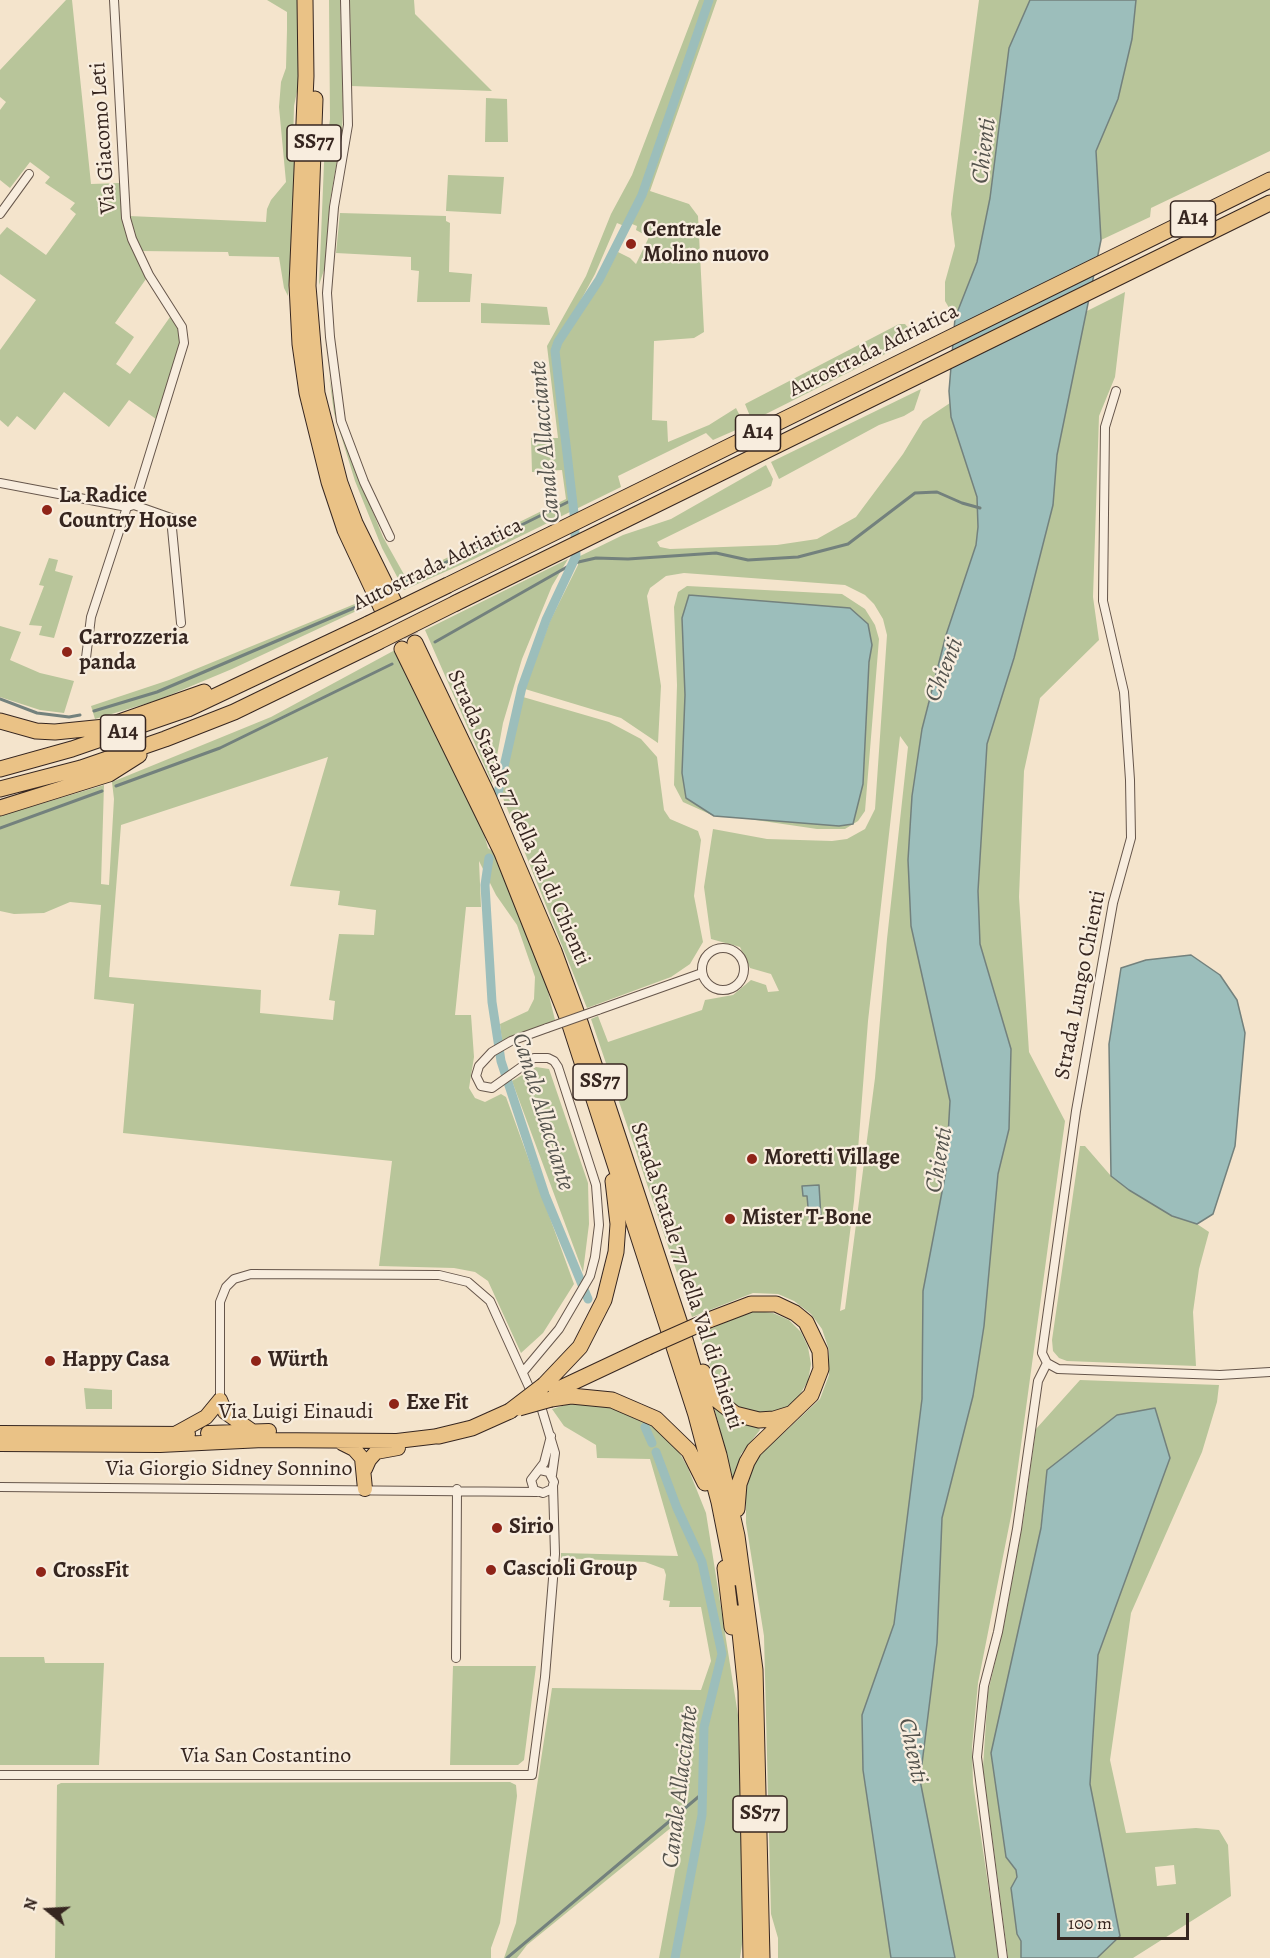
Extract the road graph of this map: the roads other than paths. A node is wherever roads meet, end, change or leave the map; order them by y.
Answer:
1 (114, 0) edge
2 (305, 0) edge
3 (316, 0) edge
4 (345, 0) edge
5 (29, 174) dead end
6 (1270, 180) edge
7 (1270, 202) edge
8 (0, 214) edge
9 (1116, 391) dead end
10 (0, 483) edge
11 (130, 506) junction
12 (390, 537) dead end
13 (181, 623) dead end
14 (408, 646) tunnel mouth
15 (85, 666) dead end
16 (243, 685) junction
17 (0, 721) edge
18 (165, 739) junction
19 (0, 769) edge
20 (0, 789) edge
21 (0, 808) edge
22 (505, 848) junction
23 (702, 973) junction
24 (558, 994) junction
25 (641, 1211) junction
26 (1047, 1363) junction
27 (523, 1372) junction
28 (1270, 1372) edge
29 (543, 1395) junction
30 (220, 1400) junction
31 (795, 1411) junction
32 (252, 1431) junction
33 (0, 1433) edge
34 (172, 1435) junction
35 (551, 1436) junction
36 (432, 1438) junction
37 (337, 1441) junction
38 (0, 1444) edge
39 (365, 1469) junction
40 (540, 1470) junction
41 (552, 1475) junction
42 (532, 1477) junction
43 (553, 1485) junction
44 (0, 1487) edge
45 (365, 1489) junction
46 (457, 1490) junction
47 (508, 1490) junction
48 (540, 1493) junction
49 (554, 1513) junction
50 (456, 1658) dead end
51 (750, 1670) junction
52 (0, 1775) edge
53 (751, 1958) edge
54 (762, 1958) edge
55 (1003, 1958) edge

1 - 11 street, Via Giacomo Leti
2 - 3 highway, SS77
4 - 12 street
5 - 8 street
6 - 16 highway, Autostrada Adriatica / A14, bridge
7 - 18 highway, Autostrada Adriatica / A14, bridge
9 - 26 street, Strada Lungo Chienti
10 - 11 street
11 - 13 street
11 - 15 street, Via Giacomo Leti
14 - 22 highway, Strada Statale 77 della Val di Chienti / SS77
16 - 17 highway
16 - 19 highway, Autostrada Adriatica / A14
18 - 20 highway, Autostrada Adriatica / A14
18 - 21 highway
22 - 24 highway, Strada Statale 77 della Val di Chienti / SS77
22 - 25 highway, Strada Statale 77 della Val di Chienti / SS77
23 - 23 street
23 - 27 street, bridge
24 - 29 highway
24 - 51 highway, Strada Statale 77 della Val di Chienti / SS77
25 - 31 highway
25 - 51 highway, Strada Statale 77 della Val di Chienti / SS77
26 - 28 street
26 - 55 street
27 - 29 street
27 - 30 street
29 - 31 highway, bridge
29 - 35 street
29 - 36 highway, bridge
29 - 51 highway
30 - 32 main road
30 - 34 main road
31 - 51 highway
32 - 34 main road, Via Luigi Einaudi
32 - 36 main road, Via Luigi Einaudi
33 - 34 main road, Via Luigi Einaudi
35 - 40 street
35 - 41 street
36 - 37 main road, Via Luigi Einaudi
36 - 39 main road
37 - 38 main road, Via Luigi Einaudi
37 - 39 main road
39 - 45 main road
40 - 41 street
40 - 42 street, Via Giorgio Sidney Sonnino
41 - 43 street
42 - 47 street, Via Giorgio Sidney Sonnino
42 - 48 street
43 - 48 street
43 - 49 street
44 - 45 street, Via Giorgio Sidney Sonnino
45 - 46 street, Via Giorgio Sidney Sonnino
46 - 47 street, Via Giorgio Sidney Sonnino
46 - 50 street
47 - 48 street, Via Giorgio Sidney Sonnino
48 - 49 street
49 - 52 street, Via San Costantino
51 - 53 highway, Strada Statale 77 della Val di Chienti / SS77
51 - 54 highway, Strada Statale 77 della Val di Chienti / SS77

